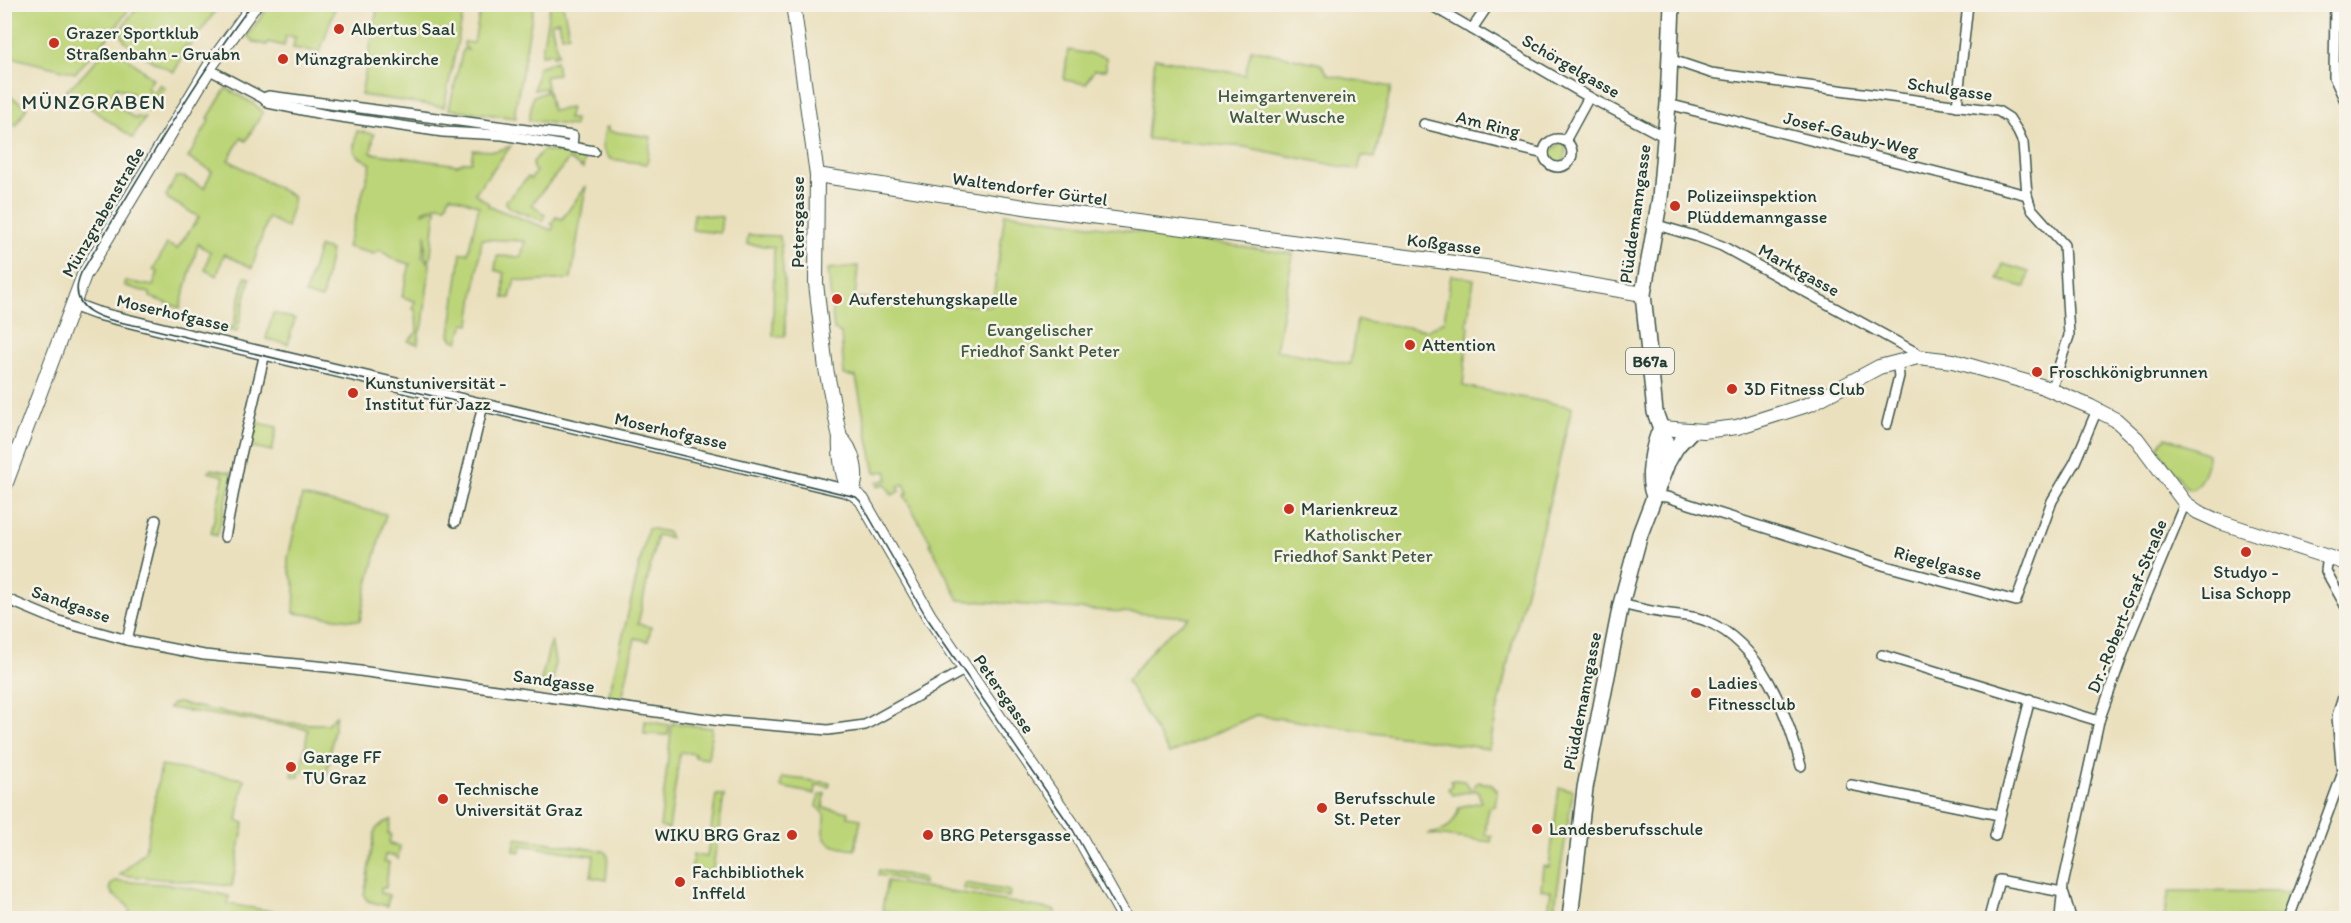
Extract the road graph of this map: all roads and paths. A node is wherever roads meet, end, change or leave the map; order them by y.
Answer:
1 (255, 4) edge
2 (792, 4) edge
3 (1429, 4) edge
4 (1489, 4) edge
5 (1672, 4) edge
6 (1968, 4) edge
7 (2335, 4) edge
8 (1472, 29) junction
9 (1670, 59) junction
10 (208, 69) junction
11 (1589, 97) junction
12 (262, 98) junction
13 (2346, 103) edge
14 (1668, 104) junction
15 (355, 106) junction
16 (1957, 106) junction
17 (446, 118) junction
18 (355, 119) junction
19 (1424, 124) dead end
20 (444, 132) junction
21 (536, 135) junction
22 (1665, 136) junction
23 (1565, 141) junction
24 (594, 151) dead end
25 (1544, 154) junction
26 (817, 175) junction
27 (2027, 195) junction
28 (1657, 225) junction
29 (1239, 236) joint
30 (1643, 294) junction
31 (74, 305) junction
32 (265, 353) junction
33 (1918, 357) junction
34 (1897, 362) junction
35 (2051, 390) junction
36 (483, 405) junction
37 (2097, 410) junction
38 (1887, 424) dead end
39 (1660, 428) junction
40 (1691, 431) junction
41 (1666, 466) junction
42 (4, 488) edge
43 (851, 492) junction
44 (1654, 496) junction
45 (2185, 503) junction
46 (156, 520) dead end
47 (455, 522) dead end
48 (225, 537) dead end
49 (2328, 556) junction
50 (2346, 563) edge
51 (4, 598) edge
52 (1621, 604) junction
53 (2346, 607) edge
54 (127, 640) junction
55 (1882, 655) dead end
56 (964, 670) junction
57 (2346, 688) edge
58 (2030, 699) junction
59 (2099, 721) junction
60 (1801, 766) dead end
61 (1851, 785) dead end
62 (1999, 815) junction
63 (1995, 836) dead end
64 (2062, 892) junction
65 (1125, 918) edge
66 (1570, 918) edge
67 (1989, 918) edge
68 (2060, 918) edge
69 (2071, 918) edge
70 (2289, 918) edge

1 - 10 main road, Münzgrabenstraße
2 - 26 main road, Petersgasse
3 - 8 street, Schörgelgasse
4 - 8 street
5 - 9 main road, Plüddemanngasse / B67a
6 - 16 street
7 - 13 street
8 - 11 street, Schörgelgasse
9 - 14 main road, Plüddemanngasse / B67a
9 - 16 street, Schulgasse
10 - 12 street
10 - 31 main road, Münzgrabenstraße
11 - 22 street, Schörgelgasse
11 - 23 street, Am Ring
12 - 15 street
12 - 18 street
14 - 22 main road, Plüddemanngasse / B67a
14 - 27 street, Josef-Gauby-Weg
15 - 17 street
15 - 18 street
16 - 27 street, Schulgasse
17 - 20 street
17 - 21 street
18 - 20 street
19 - 25 street, Am Ring
20 - 21 street
21 - 24 street
22 - 28 main road, Plüddemanngasse / B67a
23 - 25 street, Am Ring
23 - 25 street, Am Ring
26 - 29 main road, Waltendorfer Gürtel
26 - 43 main road, Petersgasse
27 - 35 street, Schulgasse
28 - 30 main road, Plüddemanngasse / B67a
28 - 33 street, Marktgasse
29 - 30 main road, Koßgasse
30 - 39 main road, Plüddemanngasse / B67a
31 - 32 street, Moserhofgasse
31 - 42 main road, Münzgrabenstraße
32 - 36 street, Moserhofgasse
32 - 48 street
33 - 34 main road
33 - 35 main road
34 - 38 street
34 - 40 main road
35 - 37 main road
36 - 43 street, Moserhofgasse
36 - 47 street
37 - 44 street, Riegelgasse
37 - 45 main road
39 - 40 main road
39 - 41 main road, Plüddemanngasse / B67a
39 - 44 main road, Plüddemanngasse / B67a
40 - 41 main road
41 - 44 main road, Plüddemanngasse / B67a
43 - 56 main road, Petersgasse
44 - 52 main road, Plüddemanngasse / B67a
45 - 49 main road
45 - 59 street, Dr.-Robert-Graf-Straße
46 - 54 street, Sandgasse
49 - 50 main road
49 - 53 street
51 - 54 street, Sandgasse
52 - 60 street
52 - 66 main road, Plüddemanngasse / B67a
54 - 56 street, Sandgasse
55 - 58 street, Dr.-Robert-Graf-Straße
56 - 65 main road, Petersgasse
57 - 70 street
58 - 59 street, Dr.-Robert-Graf-Straße
58 - 62 street
59 - 64 street, Dr.-Robert-Graf-Straße
61 - 62 street
62 - 63 street
64 - 67 street
64 - 68 street, Dr.-Robert-Graf-Straße
64 - 69 street

